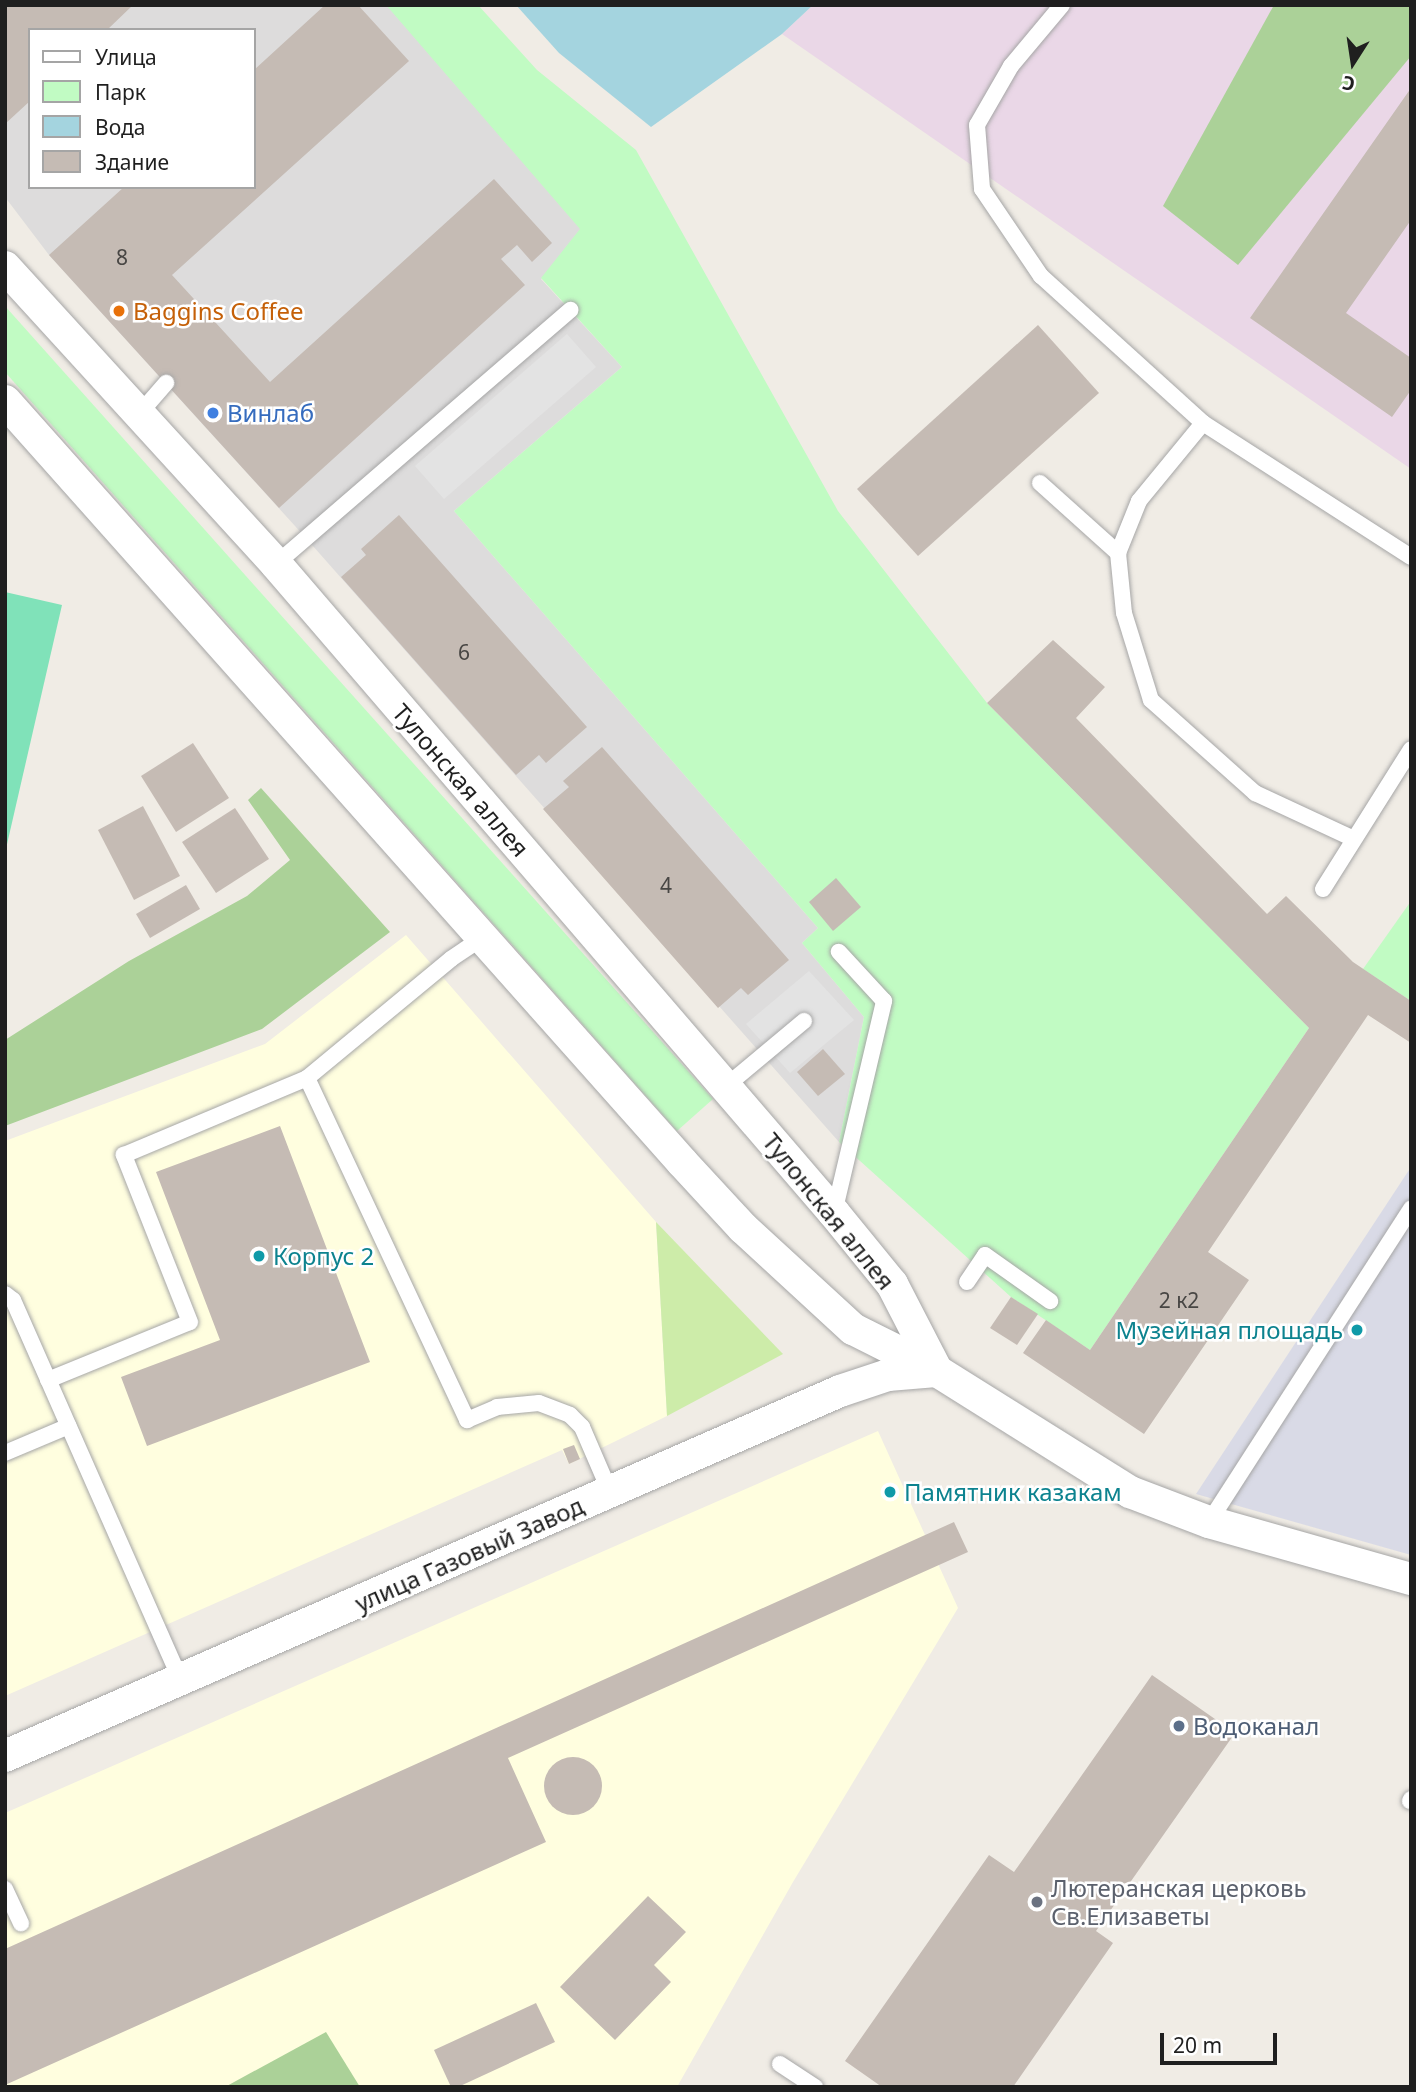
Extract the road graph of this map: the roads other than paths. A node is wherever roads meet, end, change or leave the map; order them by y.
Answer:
1 (1062, 5) edge
2 (5, 267) edge
3 (570, 310) dead end
4 (166, 383) dead end
5 (5, 401) edge
6 (140, 413) junction
7 (1203, 423) junction
8 (1040, 483) dead end
9 (1118, 553) junction
10 (1411, 558) edge
11 (276, 564) junction
12 (1411, 749) edge
13 (1354, 839) junction
14 (1323, 889) dead end
15 (482, 937) junction
16 (839, 952) dead end
17 (804, 1021) dead end
18 (307, 1078) junction
19 (725, 1087) junction
20 (1411, 1209) edge
21 (834, 1213) junction
22 (967, 1282) dead end
23 (5, 1294) edge
24 (1050, 1301) dead end
25 (937, 1371) junction
26 (48, 1380) junction
27 (69, 1426) junction
28 (5, 1453) edge
29 (610, 1492) junction
30 (1209, 1522) junction
31 (1411, 1579) edge
32 (181, 1681) junction
33 (5, 1756) edge
34 (5, 1889) edge
35 (21, 1923) dead end
36 (780, 2064) dead end
37 (816, 2087) edge

1 - 7 lane
2 - 6 street, Тулонская аллея
3 - 11 lane
4 - 6 lane
5 - 15 street
6 - 11 street, Тулонская аллея
7 - 9 lane
7 - 10 lane
8 - 9 lane
9 - 13 lane
11 - 19 street, Тулонская аллея
12 - 13 lane
13 - 14 lane
15 - 18 lane
15 - 25 street
16 - 21 lane
17 - 19 lane
18 - 26 lane
18 - 29 lane
19 - 21 street, Тулонская аллея
20 - 30 lane
21 - 25 street, Тулонская аллея
22 - 24 lane
23 - 26 lane
25 - 29 street, улица Газовый Завод
25 - 30 street
26 - 27 lane
27 - 28 lane
27 - 32 lane
29 - 32 street, улица Газовый Завод
30 - 31 street
32 - 33 street, улица Газовый Завод
34 - 35 lane
36 - 37 lane

